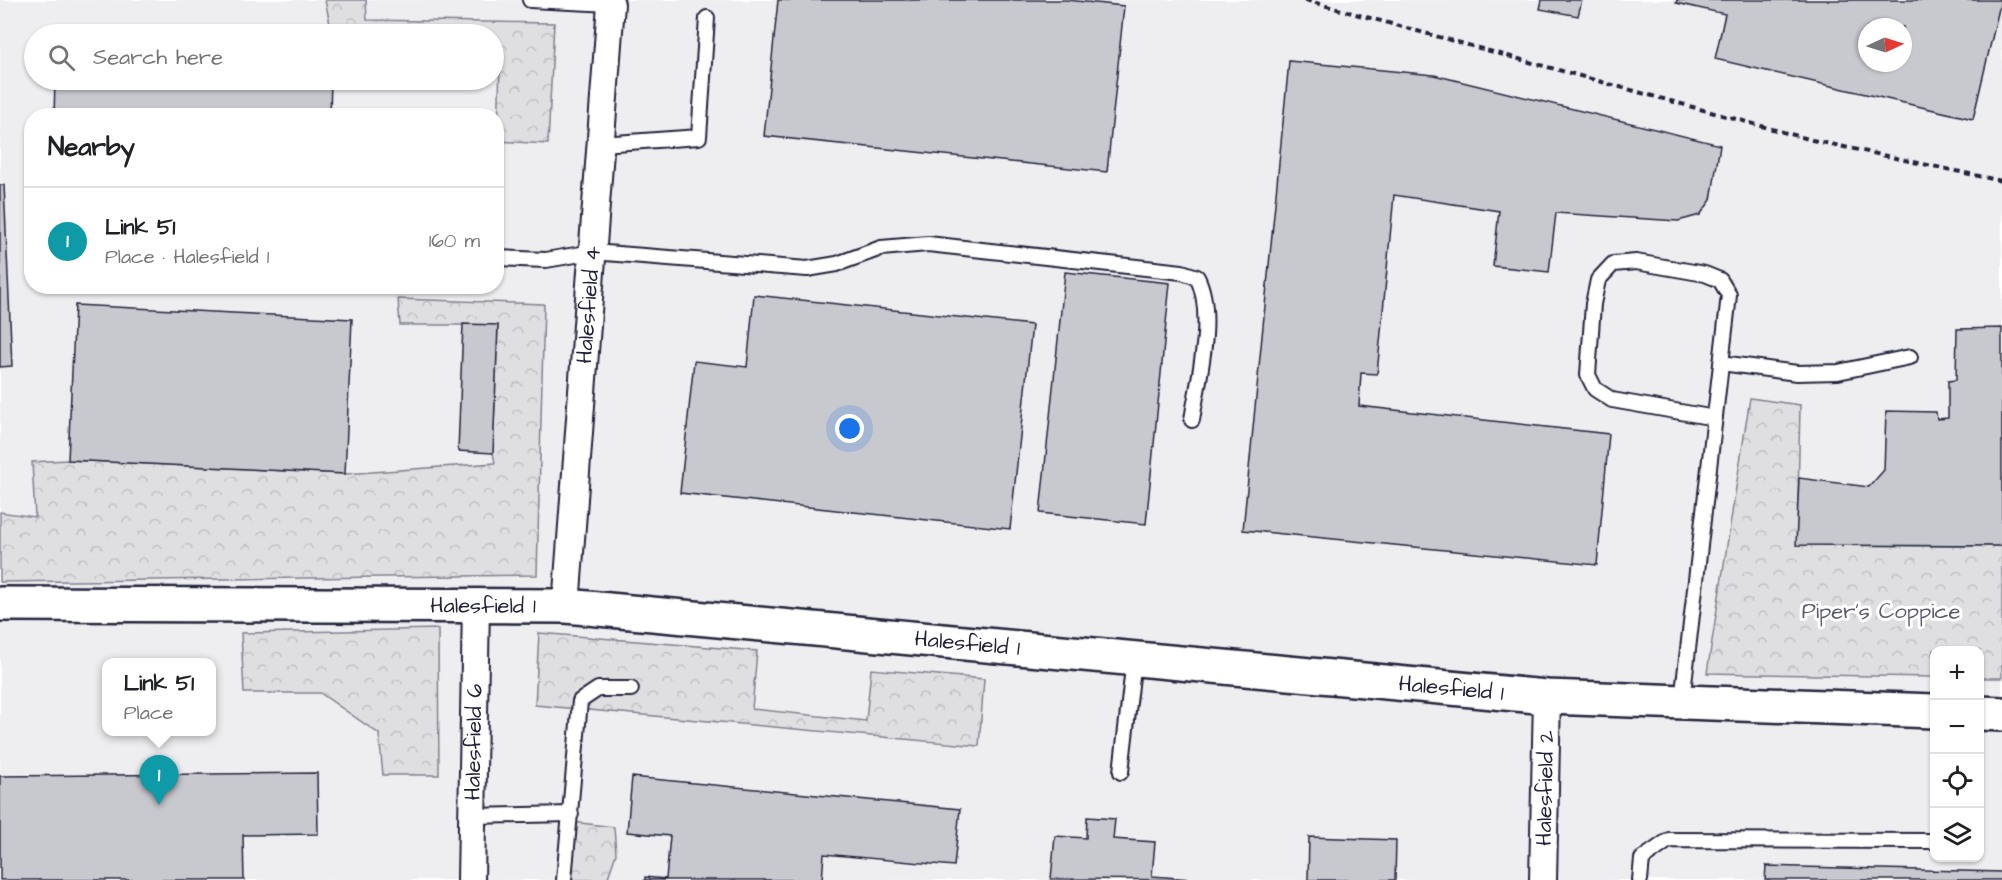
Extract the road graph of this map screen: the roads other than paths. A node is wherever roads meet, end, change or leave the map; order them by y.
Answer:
1 (530, 0) edge
2 (611, 4) joint
3 (707, 18) dead end
4 (601, 144) junction
5 (593, 252) junction
6 (504, 258) edge
7 (1910, 357) dead end
8 (1721, 363) junction
9 (1715, 418) junction
10 (1192, 420) dead end
11 (0, 604) edge
12 (476, 605) junction
13 (566, 606) junction
14 (1134, 659) junction
15 (631, 689) dead end
16 (1547, 697) junction
17 (1683, 701) junction
18 (1930, 711) edge
19 (1984, 713) edge
20 (2002, 714) edge
21 (1121, 772) dead end
22 (570, 814) junction
23 (470, 816) junction
24 (1930, 842) edge
25 (471, 880) edge
26 (564, 880) edge
27 (1543, 880) edge
28 (1641, 880) edge

1 - 2 lane
2 - 4 street, Halesfield 4
3 - 4 lane
4 - 5 street, Halesfield 4
5 - 6 lane
5 - 10 lane
5 - 13 street, Halesfield 4
7 - 8 lane
8 - 9 lane
8 - 9 lane
9 - 17 lane
11 - 12 street, Halesfield 1
12 - 13 street, Halesfield 1
12 - 23 street, Halesfield 6
13 - 14 street, Halesfield 1
14 - 16 street, Halesfield 1
14 - 21 lane
15 - 22 lane
16 - 17 street, Halesfield 1
16 - 27 street, Halesfield 2
17 - 18 street, Halesfield 1
19 - 20 street
22 - 23 lane
22 - 26 lane
23 - 25 street, Halesfield 6
24 - 28 lane

